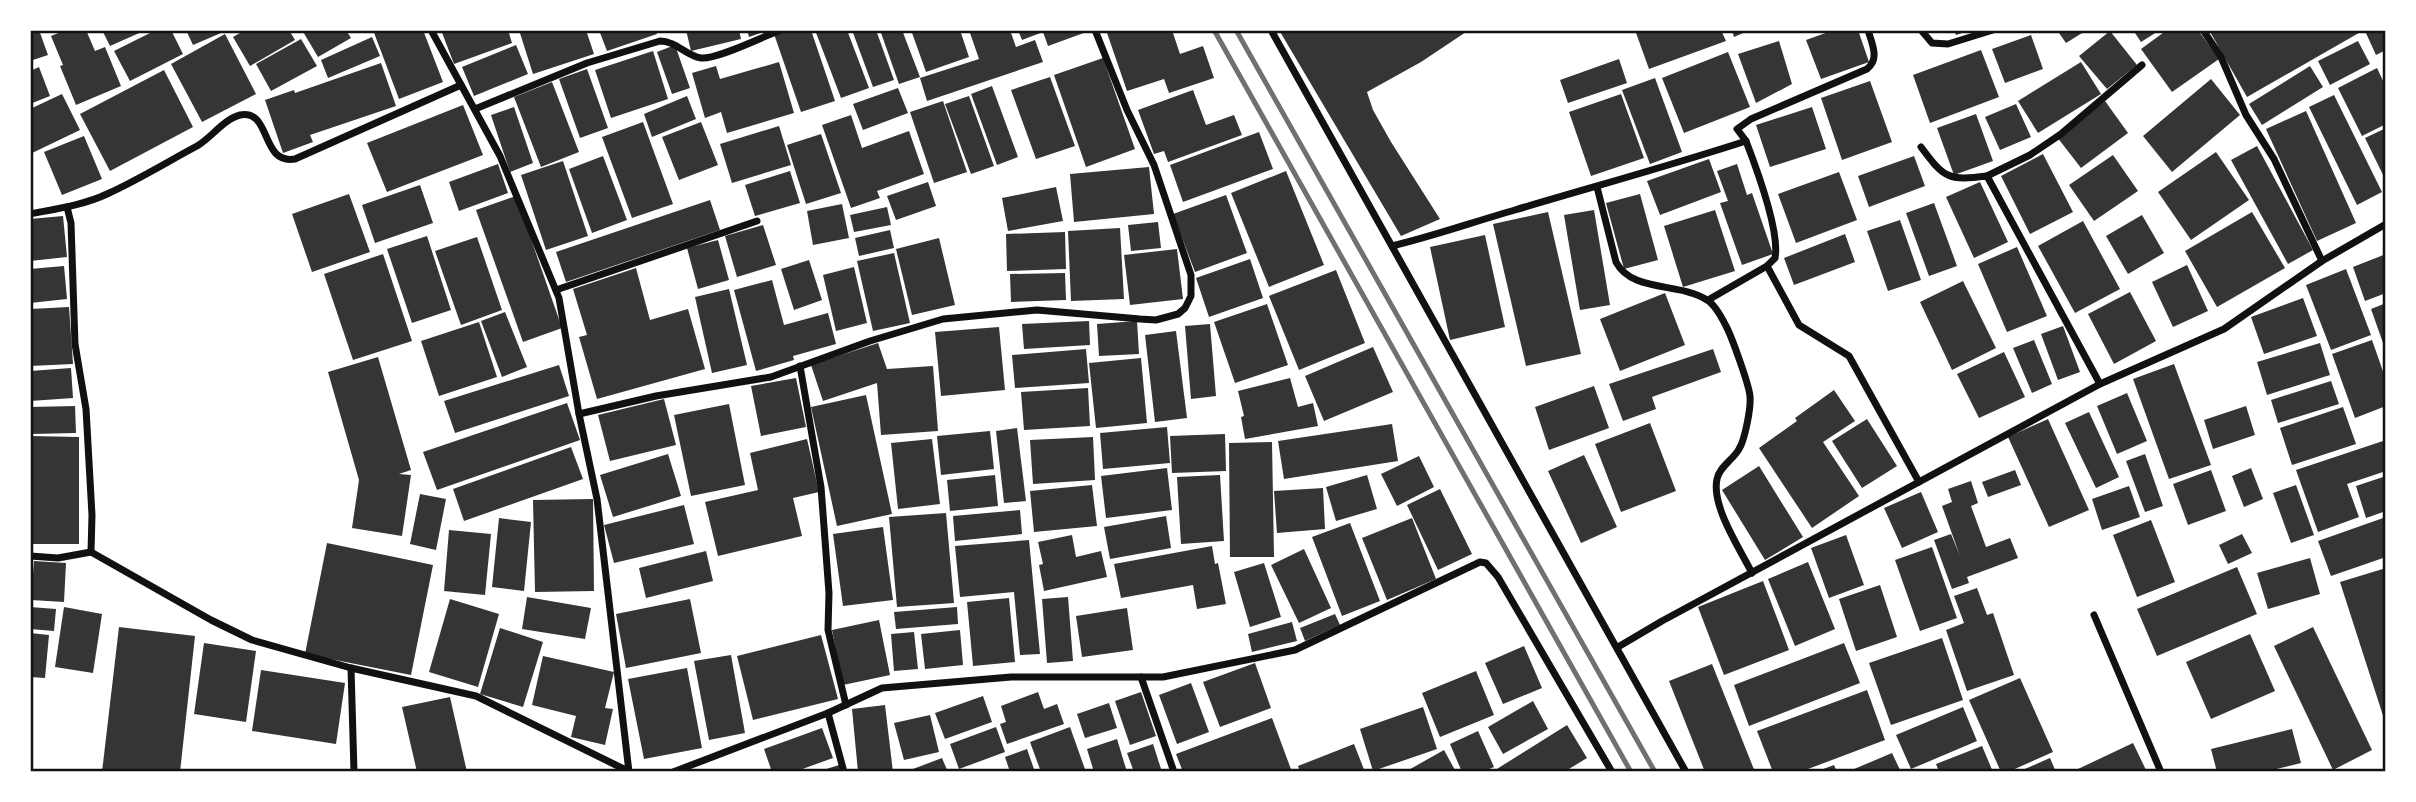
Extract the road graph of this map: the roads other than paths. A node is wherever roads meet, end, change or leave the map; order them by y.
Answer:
1 (431, 30) edge
2 (781, 30) edge
3 (1095, 30) edge
4 (1272, 30) edge
5 (1868, 30) edge
6 (1921, 30) edge
7 (1993, 30) edge
8 (2203, 30) edge
9 (2142, 65) dead end
10 (461, 85) junction
11 (475, 109) junction
12 (1746, 141) junction
13 (1921, 147) dead end
14 (1987, 176) junction
15 (1597, 187) junction
16 (67, 207) junction
17 (30, 214) edge
18 (757, 221) dead end
19 (2386, 224) edge
20 (1392, 246) junction
21 (2322, 261) junction
22 (1767, 266) junction
23 (556, 290) junction
24 (1709, 300) junction
25 (800, 366) junction
26 (2100, 384) junction
27 (579, 414) junction
28 (1919, 482) junction
29 (91, 552) junction
30 (30, 556) edge
31 (1752, 573) junction
32 (2094, 615) dead end
33 (1618, 647) junction
34 (351, 668) junction
35 (1141, 677) junction
36 (846, 705) junction
37 (828, 713) junction
38 (629, 771) edge
39 (354, 772) edge
40 (673, 772) edge
41 (844, 772) edge
42 (1174, 772) edge
43 (1612, 772) edge
44 (1686, 772) edge
45 (2161, 772) edge

1 - 10 street
2 - 11 street
3 - 25 street
4 - 20 street
5 - 12 street
6 - 7 street
8 - 21 street
9 - 14 street
10 - 11 street
10 - 16 street
11 - 23 street
12 - 15 street
12 - 22 street
13 - 14 street
14 - 26 street
15 - 20 street
15 - 24 street
16 - 17 street
16 - 29 street
18 - 23 street
19 - 21 street
20 - 33 street
21 - 26 street
22 - 24 street
22 - 28 street
23 - 27 street
24 - 31 street
25 - 27 street
25 - 36 street
26 - 28 street
27 - 38 street
28 - 31 street
29 - 30 street
29 - 34 street
31 - 33 street
32 - 45 street
33 - 44 street
34 - 38 street
34 - 39 street
35 - 36 street
35 - 42 street
35 - 43 street
36 - 37 street
37 - 40 street
37 - 41 street

